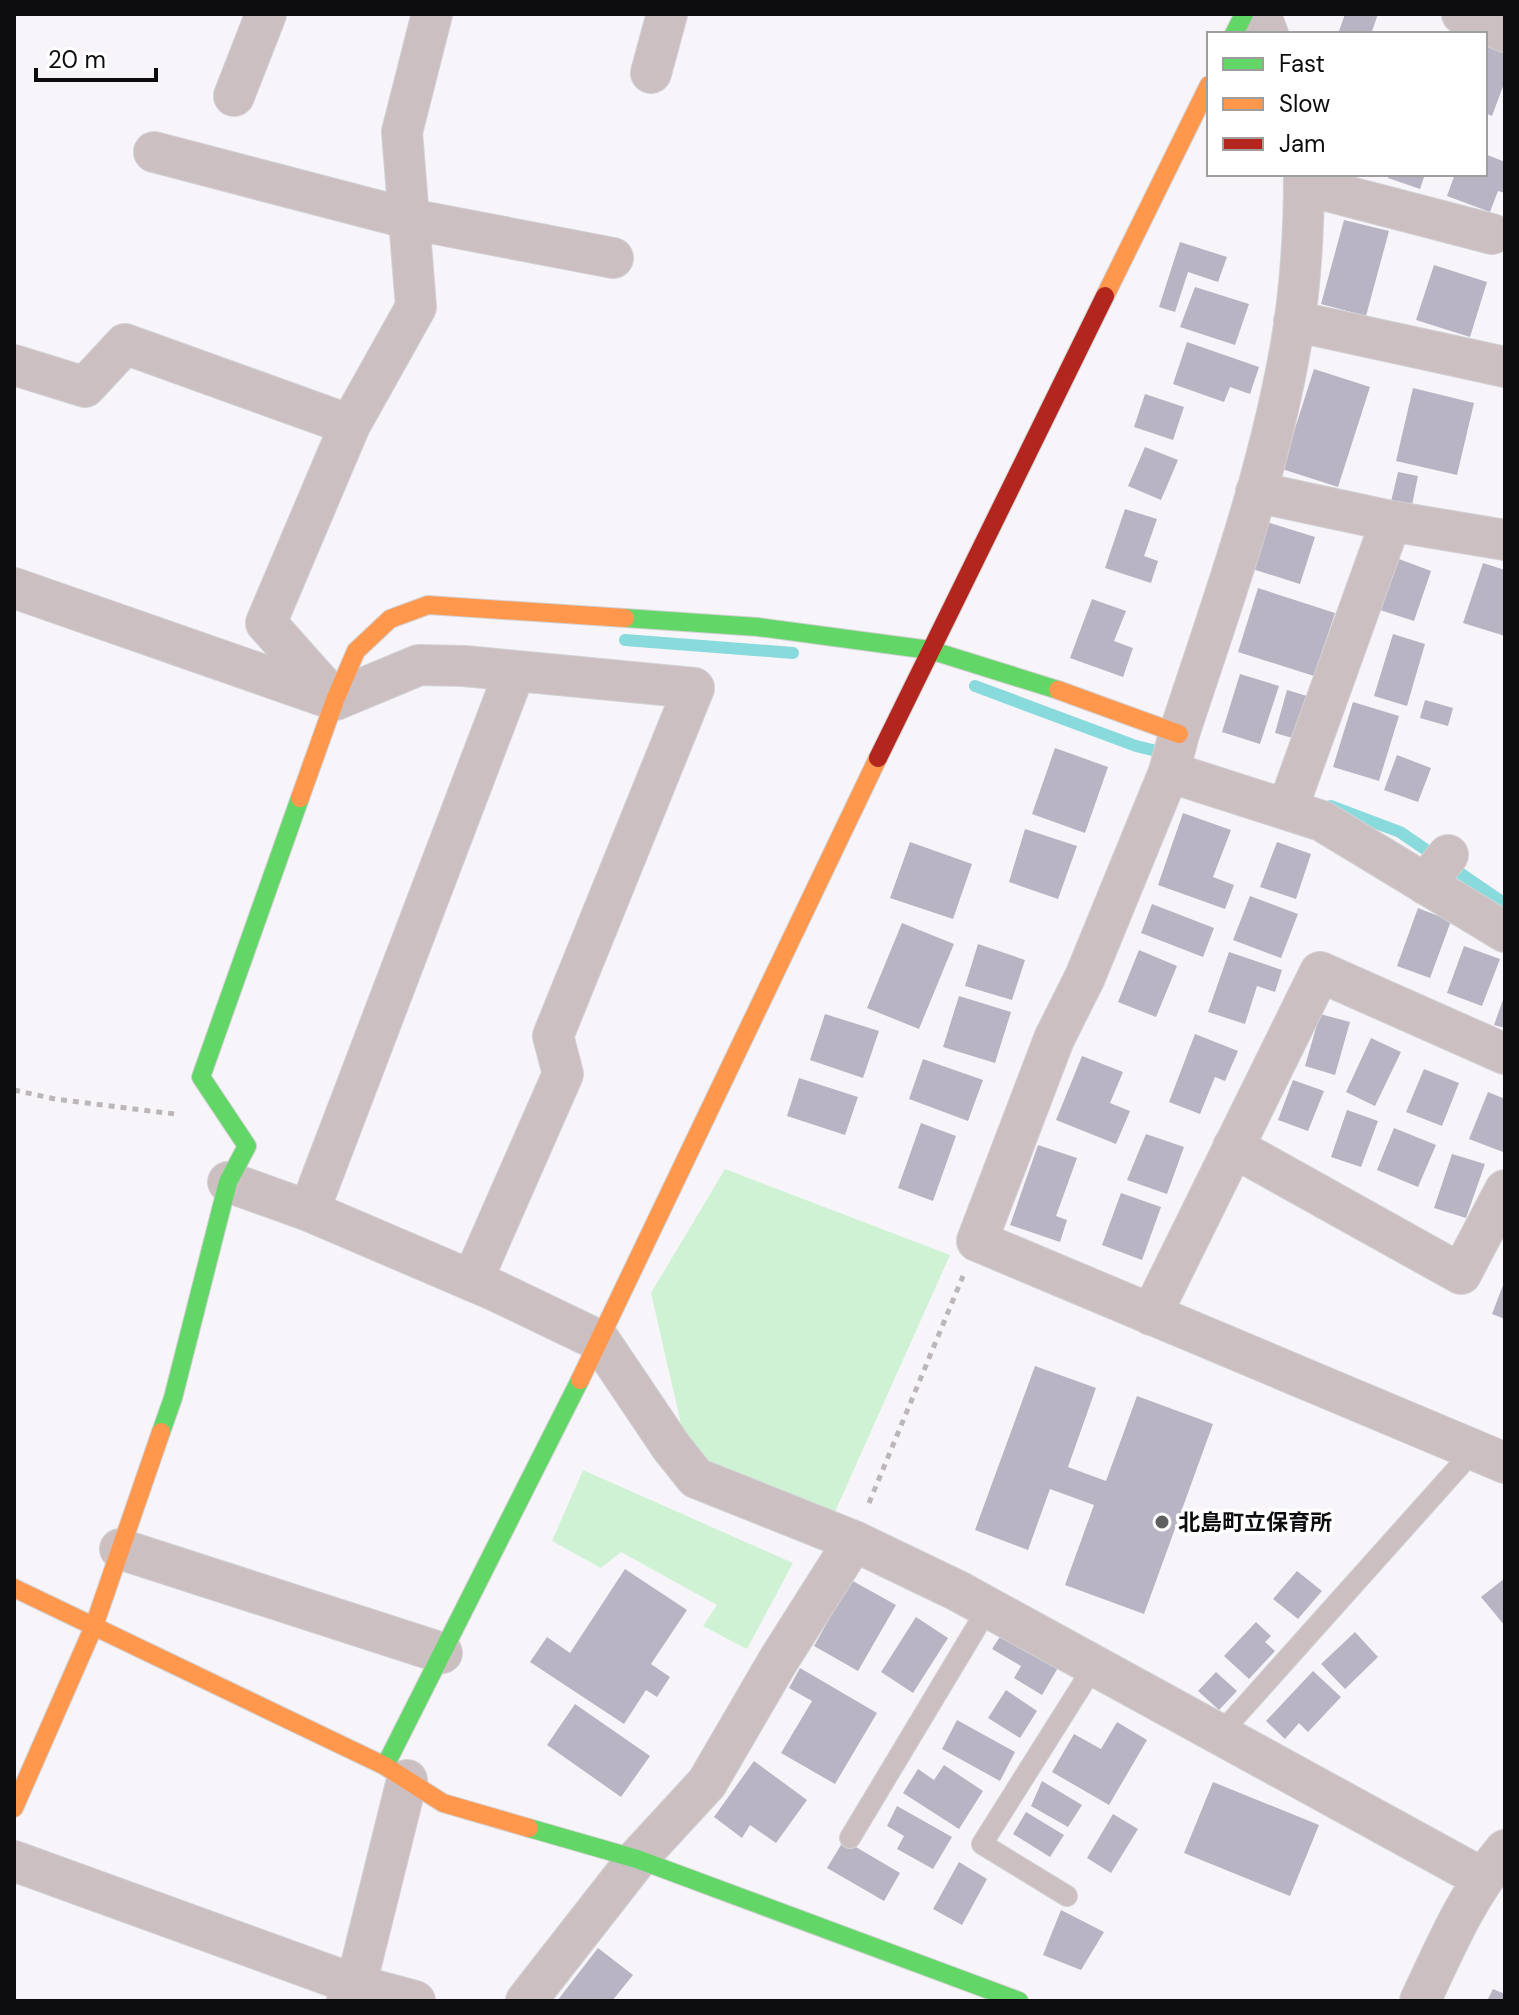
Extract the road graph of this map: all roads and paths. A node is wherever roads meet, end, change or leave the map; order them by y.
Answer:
1 (266, 14) edge
2 (432, 14) edge
3 (667, 14) edge
4 (1244, 14) edge
5 (1462, 14) edge
6 (1235, 32) edge
7 (1505, 32) edge
8 (651, 73) dead end
9 (1207, 89) edge
10 (234, 96) dead end
11 (154, 152) dead end
12 (1304, 180) edge
13 (410, 219) junction
14 (1492, 234) dead end
15 (613, 258) dead end
16 (1294, 321) junction
17 (14, 365) edge
18 (1505, 367) edge
19 (350, 425) junction
20 (1256, 492) junction
21 (1391, 521) junction
22 (1505, 540) edge
23 (14, 588) edge
24 (930, 650) junction
25 (515, 671) junction
26 (335, 700) junction
27 (1174, 753) junction
28 (1293, 793) junction
29 (1505, 932) edge
30 (1505, 1054) edge
31 (14, 1090) edge
32 (231, 1122) junction
33 (1233, 1147) junction
34 (228, 1182) junction
35 (1505, 1190) edge
36 (309, 1211) junction
37 (977, 1241) junction
38 (472, 1281) junction
39 (1151, 1315) junction
40 (600, 1341) junction
41 (1490, 1456) edge
42 (854, 1541) junction
43 (120, 1549) junction
44 (14, 1588) edge
45 (988, 1608) junction
46 (94, 1626) junction
47 (442, 1653) junction
48 (1094, 1666) junction
49 (1219, 1735) junction
50 (396, 1773) junction
51 (14, 1808) edge
52 (850, 1838) dead end
53 (637, 1859) junction
54 (14, 1861) edge
55 (1493, 1864) edge
56 (1067, 1896) dead end
57 (352, 1993) edge
58 (415, 2001) edge
59 (526, 2001) edge
60 (1019, 2001) edge
61 (1420, 2001) edge

1 - 10 street
2 - 13 street
3 - 8 street
4 - 6 street
5 - 7 street
9 - 24 street
11 - 13 street
12 - 14 street
12 - 16 street
13 - 15 street
13 - 19 street
16 - 18 street
16 - 20 street
17 - 19 street
19 - 26 street
20 - 21 street
20 - 27 street
21 - 22 street
21 - 28 street
23 - 26 street
24 - 26 street
24 - 27 street
24 - 40 street
25 - 26 street
25 - 36 street
25 - 38 street
26 - 32 street
27 - 28 street
27 - 37 street
28 - 29 street
30 - 33 street
31 - 32 path
32 - 34 street
33 - 35 street
33 - 39 street
34 - 36 street
34 - 43 street
36 - 38 street
37 - 39 street
37 - 42 path
38 - 40 street
39 - 41 street
40 - 42 street
40 - 47 street
41 - 49 lane
42 - 45 street
42 - 53 street
43 - 46 street
43 - 47 street
44 - 46 street
45 - 48 street
45 - 52 lane
46 - 50 street
46 - 51 street
47 - 50 street
48 - 49 street
48 - 56 lane
49 - 55 street
50 - 53 street
50 - 57 street
53 - 59 street
53 - 60 street
54 - 57 street
55 - 61 street
57 - 58 street

